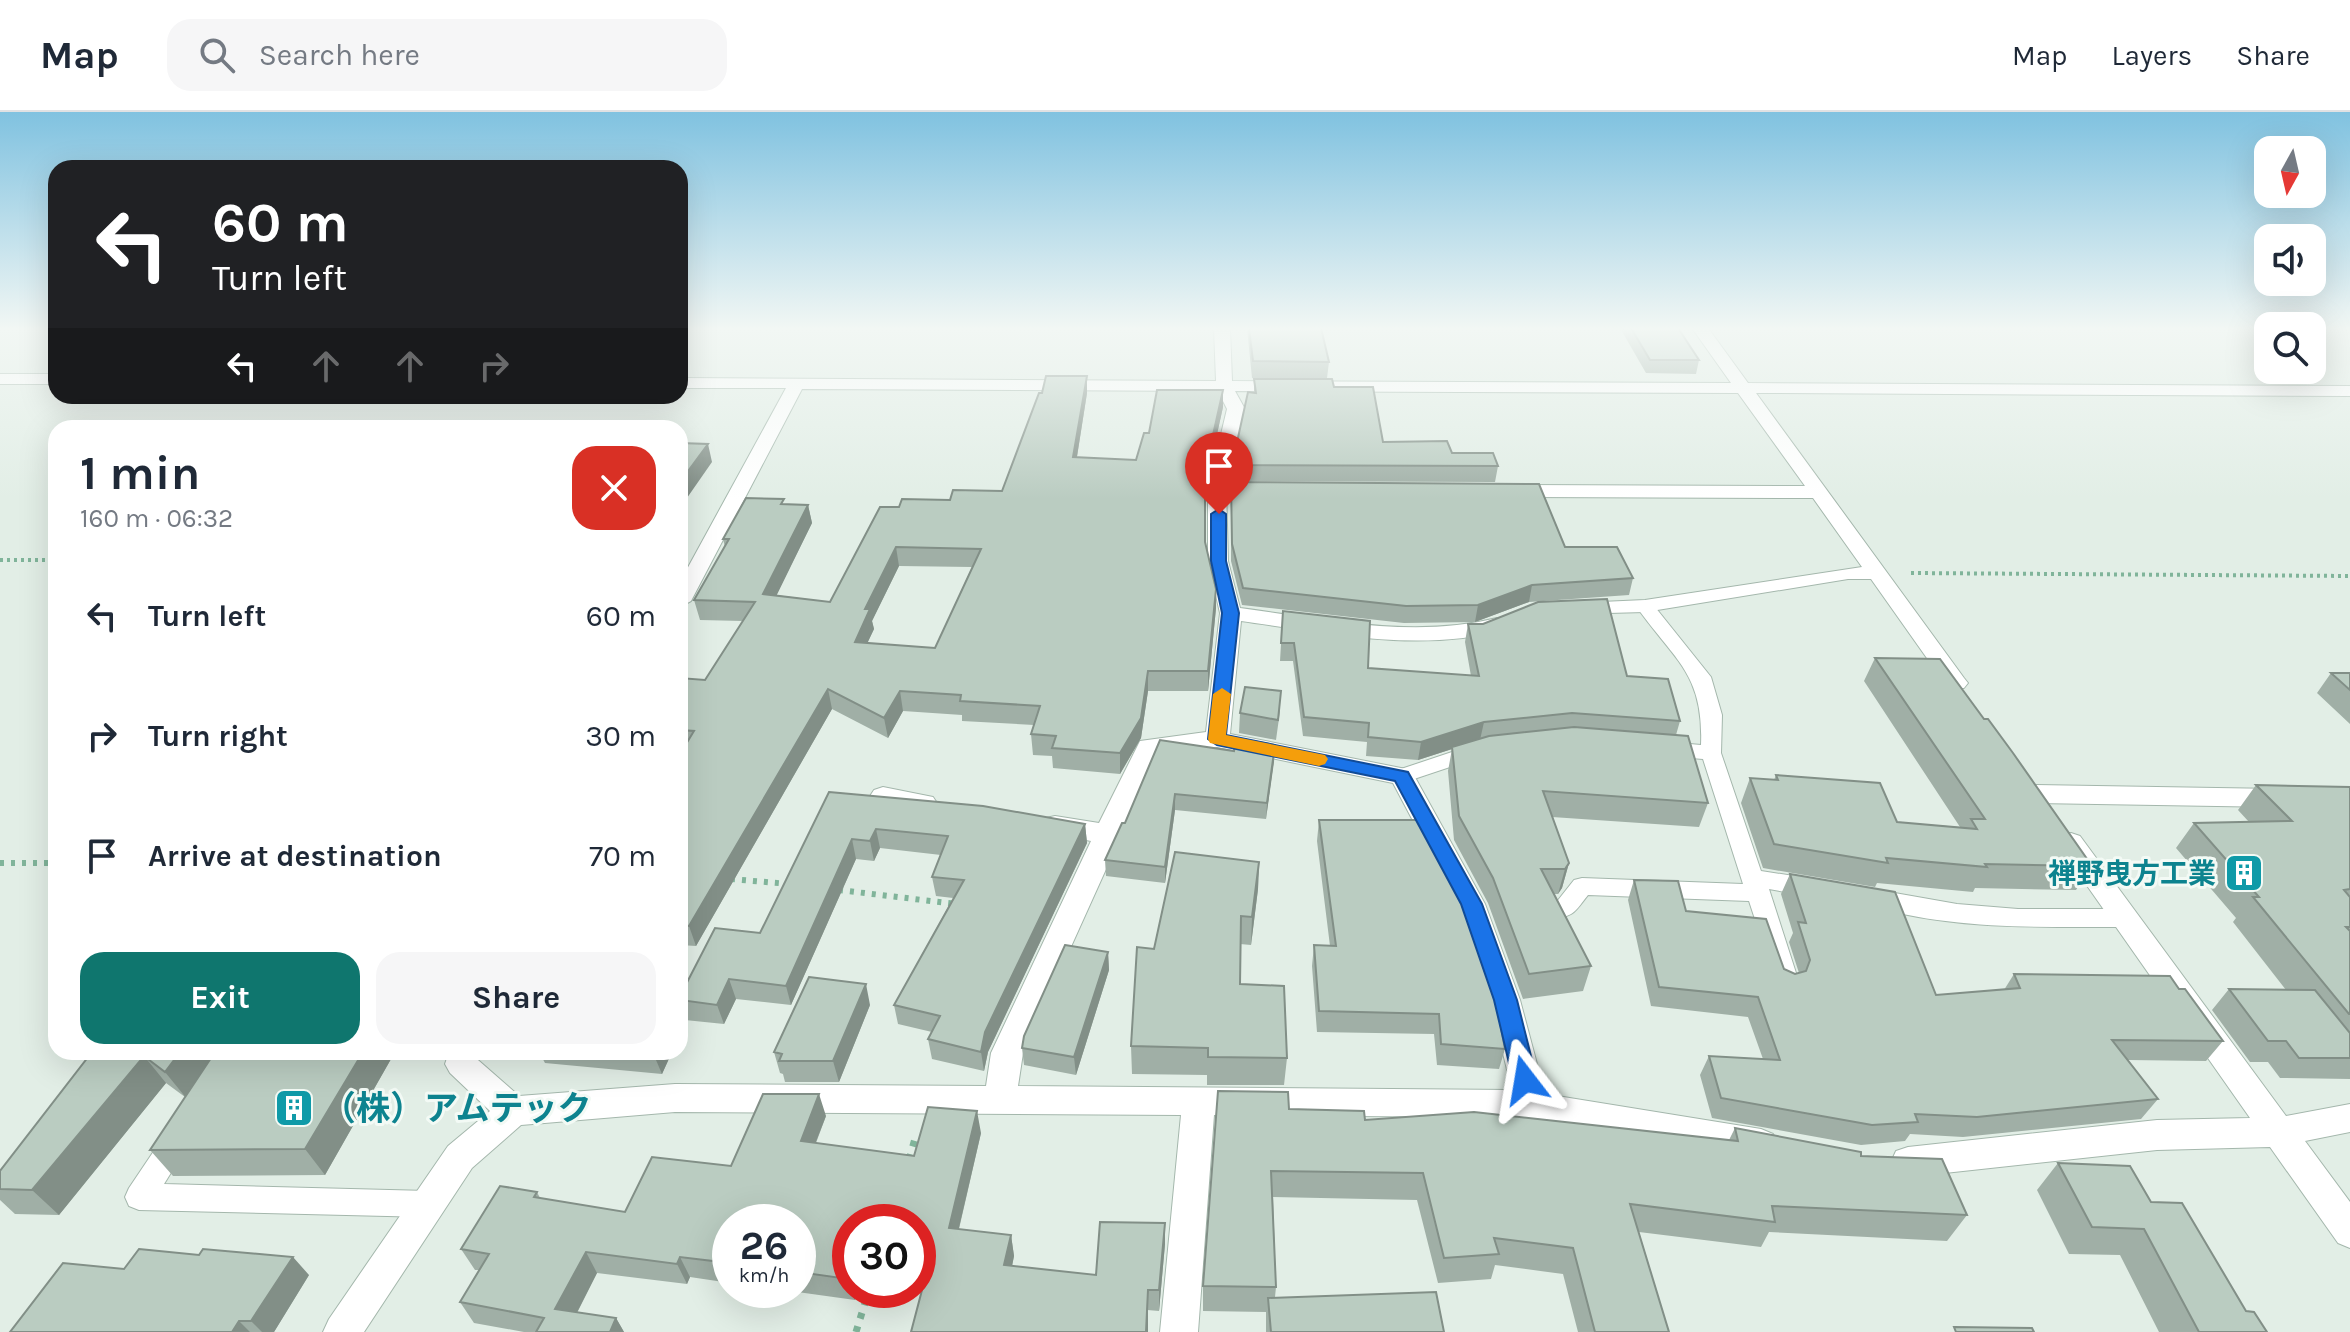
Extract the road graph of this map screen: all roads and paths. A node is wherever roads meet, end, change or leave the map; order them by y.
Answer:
1 (796, 385) edge
2 (1210, 385) edge
3 (1224, 385) junction
4 (1744, 387) junction
5 (2350, 391) edge
6 (1493, 491) edge
7 (1820, 492) junction
8 (0, 560) edge
9 (48, 560) edge
10 (1878, 573) junction
11 (2350, 576) edge
12 (688, 586) edge
13 (1645, 606) junction
14 (1559, 609) edge
15 (1231, 613) junction
16 (1517, 616) edge
17 (1971, 703) edge
18 (1217, 739) junction
19 (1495, 748) edge
20 (1647, 748) edge
21 (1711, 753) junction
22 (2017, 768) edge
23 (1402, 776) junction
24 (2036, 794) junction
25 (883, 796) edge
26 (2303, 799) edge
27 (943, 806) edge
28 (1032, 821) edge
29 (1107, 834) junction
30 (0, 863) edge
31 (48, 863) edge
32 (722, 878) edge
33 (800, 885) edge
34 (1757, 886) junction
35 (832, 889) edge
36 (958, 905) edge
37 (1563, 909) edge
38 (2124, 918) junction
39 (1786, 981) edge
40 (462, 1060) edge
41 (927, 1100) junction
42 (1000, 1100) junction
43 (1199, 1101) junction
44 (1532, 1107) junction
45 (513, 1111) junction
46 (192, 1118) edge
47 (2350, 1118) edge
48 (2277, 1132) junction
49 (1787, 1149) edge
50 (1878, 1166) edge
51 (904, 1176) edge
52 (428, 1204) junction
53 (2350, 1231) edge
54 (863, 1308) edge
55 (342, 1332) edge
56 (856, 1332) edge
57 (1179, 1332) edge

1 - 12 street
2 - 3 street
3 - 4 street
3 - 15 street
4 - 5 street
4 - 7 street
6 - 7 street
7 - 10 street
8 - 9 path
10 - 11 path
10 - 13 street
10 - 17 street
13 - 14 street
13 - 21 lane
15 - 16 street
15 - 18 street
18 - 23 street
18 - 29 street
19 - 23 lane
20 - 21 lane
21 - 34 lane
22 - 24 street
23 - 44 street
24 - 26 street
24 - 38 street
25 - 27 street
28 - 29 street
29 - 42 street
30 - 31 path
32 - 33 path
34 - 37 lane
34 - 38 lane
34 - 39 lane
35 - 36 path
38 - 48 street
40 - 45 street
41 - 42 street
41 - 45 street
41 - 51 path
42 - 43 street
43 - 44 street
43 - 57 street
44 - 49 street
45 - 52 street
46 - 52 lane
47 - 48 street
48 - 50 street
48 - 53 street
52 - 55 street
54 - 56 path

